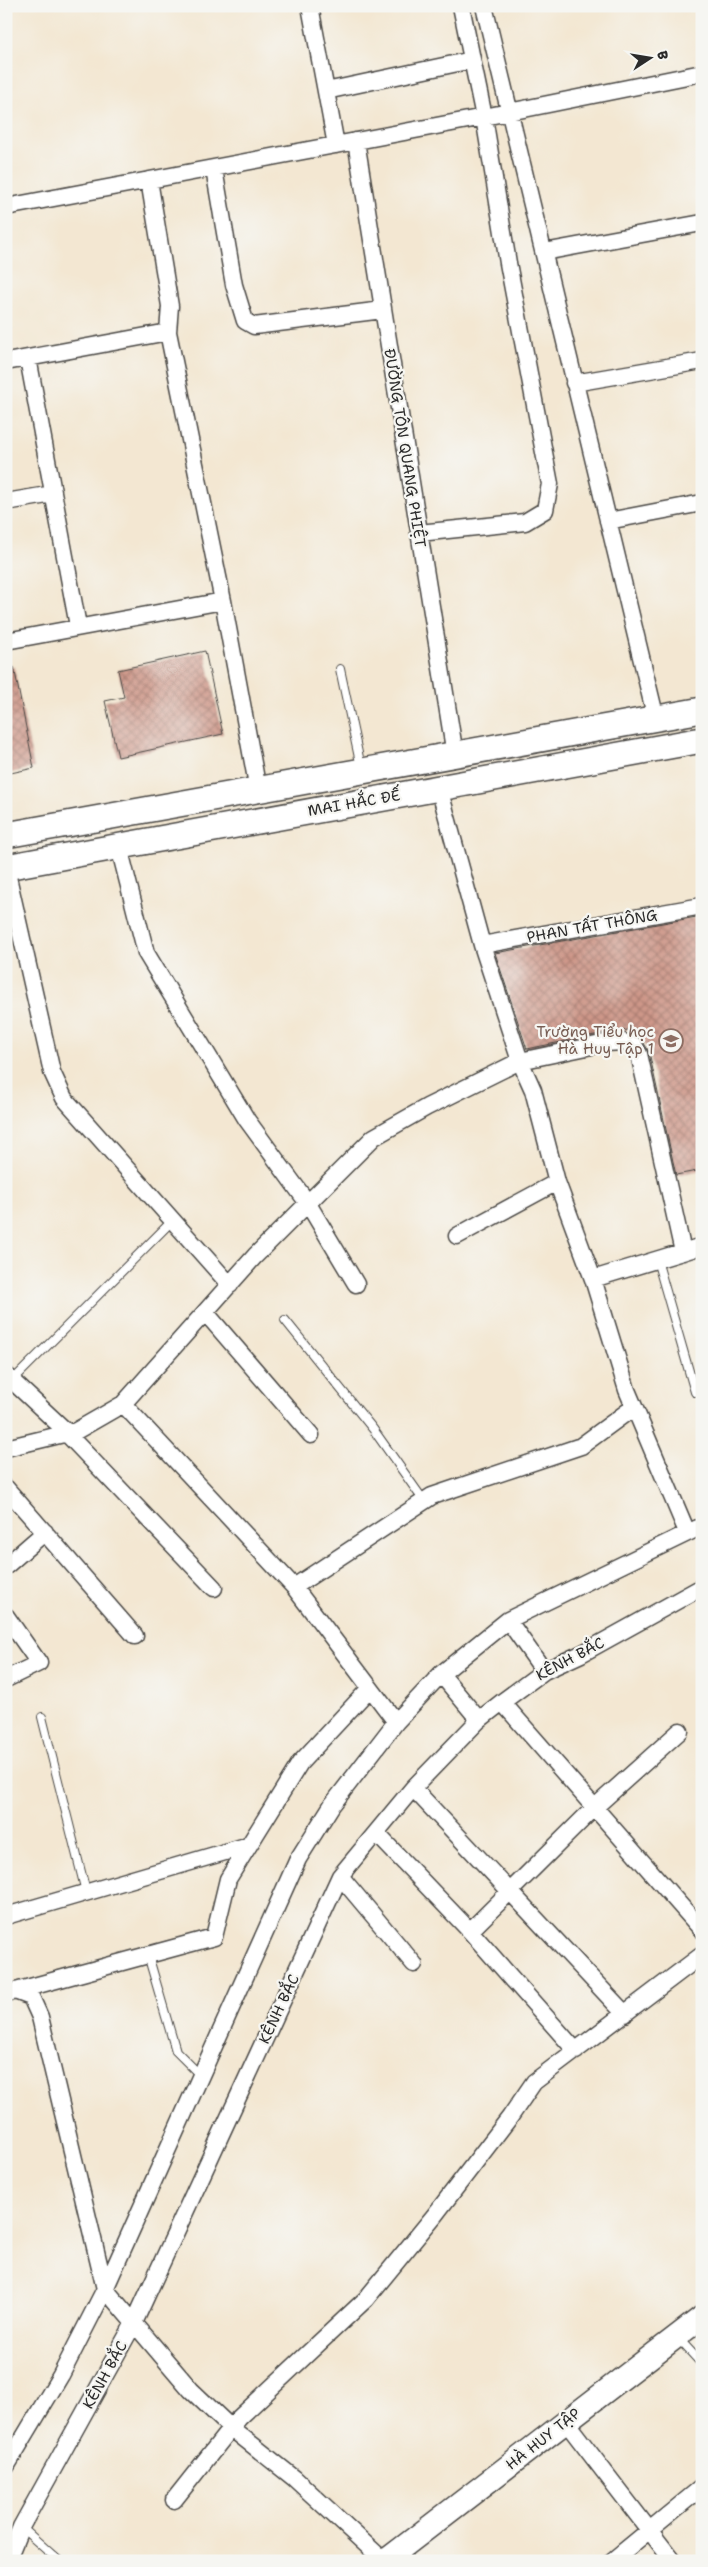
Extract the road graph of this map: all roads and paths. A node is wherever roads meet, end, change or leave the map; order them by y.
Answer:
1 (310, 6) edge
2 (461, 6) edge
3 (484, 6) edge
4 (472, 60) junction
5 (702, 73) edge
6 (326, 91) junction
7 (508, 112) junction
8 (484, 117) junction
9 (356, 142) junction
10 (336, 145) junction
11 (214, 169) junction
12 (149, 180) junction
13 (6, 208) edge
14 (702, 224) edge
15 (544, 252) junction
16 (383, 310) junction
17 (168, 332) junction
18 (28, 358) junction
19 (702, 361) edge
20 (6, 362) edge
21 (574, 383) junction
22 (53, 494) junction
23 (6, 502) edge
24 (702, 503) edge
25 (608, 521) junction
26 (419, 533) junction
27 (223, 601) junction
28 (78, 626) junction
29 (6, 641) edge
30 (340, 669) dead end
31 (702, 710) edge
32 (656, 719) junction
33 (702, 740) edge
34 (455, 755) junction
35 (362, 772) junction
36 (439, 788) junction
37 (258, 790) junction
38 (6, 835) edge
39 (119, 846) junction
40 (6, 868) edge
41 (702, 906) edge
42 (482, 945) junction
43 (520, 1062) junction
44 (557, 1182) junction
45 (307, 1202) junction
46 (172, 1220) junction
47 (457, 1236) dead end
48 (702, 1246) edge
49 (683, 1252) junction
50 (657, 1260) junction
51 (593, 1279) junction
52 (356, 1284) dead end
53 (230, 1285) junction
54 (204, 1312) junction
55 (285, 1320) dead end
56 (9, 1378) edge
57 (702, 1388) edge
58 (123, 1404) junction
59 (634, 1407) junction
60 (68, 1433) junction
61 (311, 1435) dead end
62 (6, 1448) edge
63 (6, 1488) edge
64 (424, 1501) junction
65 (694, 1529) edge
66 (44, 1532) junction
67 (6, 1566) edge
68 (294, 1587) junction
69 (702, 1587) edge
70 (214, 1588) dead end
71 (6, 1616) edge
72 (508, 1620) junction
73 (135, 1636) dead end
74 (544, 1671) junction
75 (441, 1674) junction
76 (6, 1679) edge
77 (370, 1688) junction
78 (502, 1702) junction
79 (42, 1717) dead end
80 (479, 1720) junction
81 (396, 1722) junction
82 (680, 1731) dead end
83 (413, 1788) junction
84 (595, 1807) junction
85 (377, 1834) junction
86 (249, 1845) junction
87 (340, 1876) junction
88 (510, 1890) junction
89 (86, 1892) junction
90 (6, 1916) edge
91 (702, 1930) edge
92 (470, 1931) junction
93 (148, 1955) junction
94 (702, 1955) edge
95 (414, 1964) dead end
96 (10, 1992) edge
97 (625, 2014) junction
98 (576, 2051) junction
99 (201, 2076) junction
100 (105, 2289) junction
101 (702, 2317) edge
102 (134, 2323) junction
103 (677, 2336) junction
104 (702, 2364) edge
105 (566, 2422) junction
106 (231, 2428) junction
107 (6, 2467) edge
108 (702, 2487) edge
109 (174, 2500) dead end
110 (21, 2527) junction
111 (650, 2531) junction
112 (390, 2559) edge
113 (7, 2561) edge
114 (59, 2561) edge
115 (612, 2561) edge
116 (673, 2561) edge

1 - 6 street
2 - 4 street
3 - 7 street
4 - 6 street
4 - 8 street
5 - 7 street
6 - 10 street
7 - 8 street
7 - 15 street
8 - 9 street
8 - 26 street
9 - 10 street
9 - 16 street, ĐƯỜNG TÔN QUANG PHIỆT
10 - 11 street
11 - 12 street
11 - 16 street
12 - 13 street
12 - 17 street
14 - 15 street
15 - 21 street
16 - 26 street, ĐƯỜNG TÔN QUANG PHIỆT
17 - 18 street
17 - 27 street
18 - 20 street
18 - 22 street
19 - 21 street
21 - 25 street
22 - 23 street
22 - 28 street
24 - 25 street
25 - 32 street
26 - 34 street, ĐƯỜNG TÔN QUANG PHIỆT
27 - 28 street
27 - 37 street
28 - 29 street
30 - 35 lane
31 - 32 main road, MAI HẮC ĐẾ
32 - 34 main road, MAI HẮC ĐẾ
33 - 36 main road, MAI HẮC ĐẾ
34 - 35 main road, MAI HẮC ĐẾ
35 - 37 main road, MAI HẮC ĐẾ
36 - 39 main road, MAI HẮC ĐẾ
36 - 42 street
37 - 38 main road, MAI HẮC ĐẾ
39 - 40 main road, MAI HẮC ĐẾ
39 - 45 street
40 - 46 street
41 - 42 street, PHAN TẤT THÔNG
42 - 43 street
43 - 44 street
43 - 45 street
43 - 49 street
44 - 47 street
44 - 51 street
45 - 52 street
45 - 53 street
46 - 53 street
46 - 56 lane
48 - 49 street
49 - 50 street
50 - 51 street
50 - 57 lane
51 - 59 street
53 - 54 street
54 - 58 street
54 - 61 street
55 - 64 lane
56 - 60 street
58 - 60 street
58 - 68 street
59 - 64 street
59 - 65 street
60 - 62 street
60 - 70 street
63 - 66 street
64 - 68 street
65 - 72 street
66 - 67 street
66 - 73 street
68 - 77 street
69 - 74 street, KÊNH BẮC
71 - 76 street
72 - 74 street
72 - 75 street
74 - 78 street, KÊNH BẮC
75 - 80 street
75 - 81 street
77 - 81 street
77 - 86 street
78 - 80 street, KÊNH BẮC
78 - 84 street
79 - 89 lane
80 - 83 street, KÊNH BẮC
81 - 99 street
82 - 84 street
83 - 85 street, KÊNH BẮC
83 - 88 street
84 - 88 street
84 - 91 street
85 - 87 street, KÊNH BẮC
85 - 92 street
86 - 89 street
86 - 93 street
87 - 95 street
87 - 102 street, KÊNH BẮC
88 - 92 street
88 - 97 street
89 - 90 street
92 - 98 street
93 - 96 street
93 - 99 lane
94 - 97 street
96 - 100 street
97 - 98 street
98 - 106 street
99 - 100 street
100 - 102 street
100 - 107 street
101 - 103 main road, HÀ HUY TẬP
102 - 106 street
102 - 110 street, KÊNH BẮC
103 - 104 lane
103 - 105 main road, HÀ HUY TẬP
105 - 111 street
105 - 112 main road, HÀ HUY TẬP
106 - 109 street
106 - 112 street
108 - 111 street
110 - 113 street, KÊNH BẮC
110 - 114 lane
111 - 115 street
111 - 116 street

